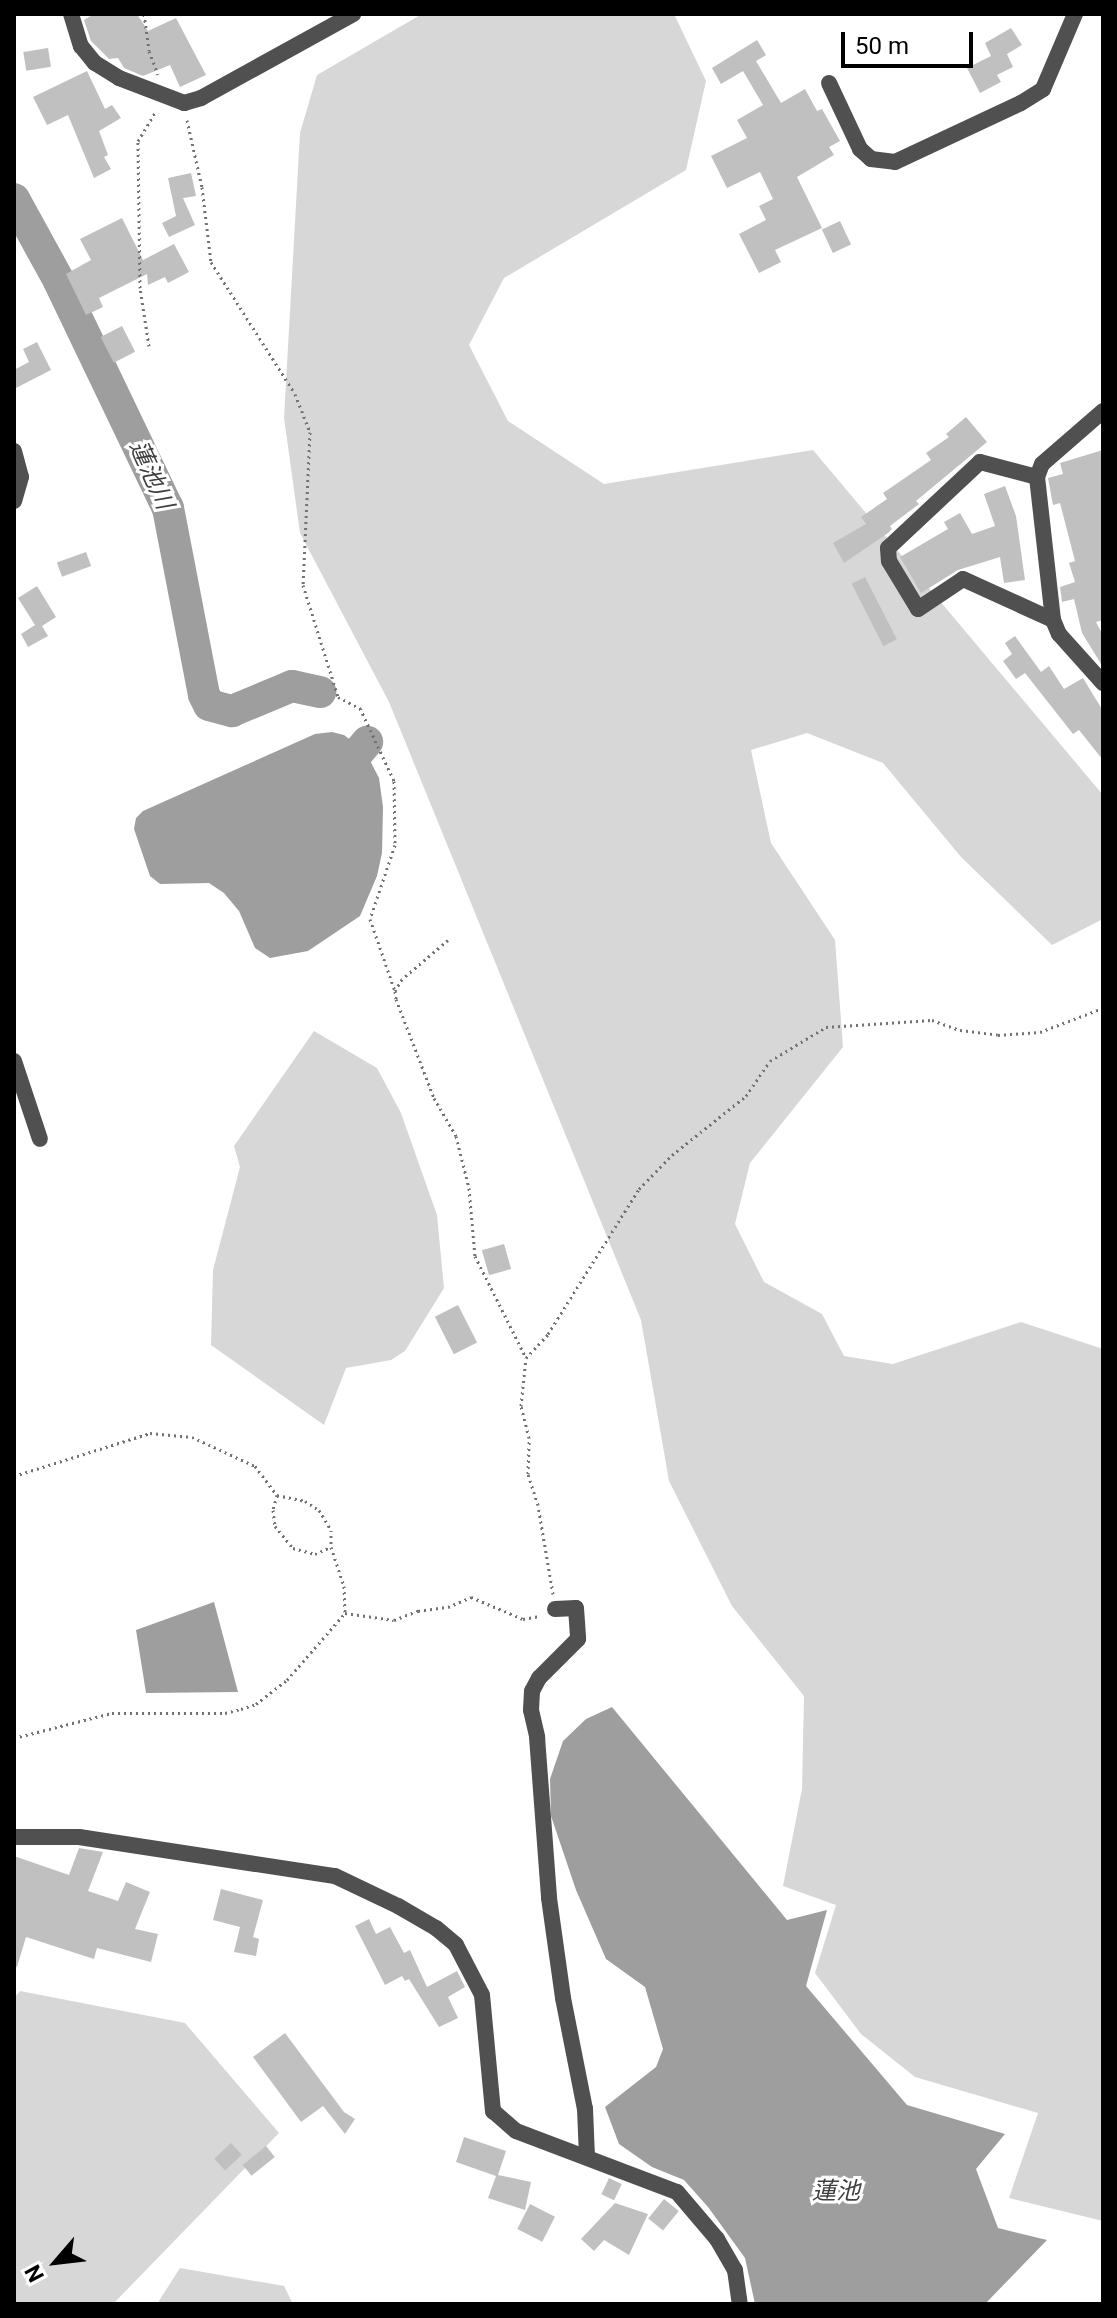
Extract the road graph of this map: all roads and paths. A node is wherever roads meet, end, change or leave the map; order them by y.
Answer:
1 (71, 14) edge
2 (144, 14) edge
3 (353, 14) edge
4 (1075, 14) edge
5 (829, 83) dead end
6 (164, 96) junction
7 (184, 103) junction
8 (149, 346) dead end
9 (1103, 411) edge
10 (14, 451) edge
11 (1037, 477) junction
12 (14, 501) edge
13 (1053, 620) junction
14 (1103, 683) edge
15 (448, 940) dead end
16 (395, 991) junction
17 (1103, 1008) edge
18 (14, 1061) edge
19 (40, 1139) dead end
20 (526, 1358) junction
21 (14, 1476) edge
22 (277, 1495) junction
23 (331, 1547) junction
24 (555, 1609) junction
25 (345, 1613) junction
26 (14, 1738) edge
27 (14, 1837) edge
28 (587, 2157) junction
29 (740, 2304) edge

1 - 6 street
2 - 6 path
3 - 7 street
4 - 5 street
6 - 7 street
6 - 8 path
7 - 16 path
9 - 11 street
10 - 12 street
11 - 13 street
11 - 13 street
13 - 14 street
15 - 16 path
16 - 20 path
17 - 20 path
18 - 19 street
20 - 24 path
21 - 22 path
22 - 23 path
22 - 23 path
23 - 25 path
24 - 25 path
24 - 28 street
25 - 26 path
27 - 28 street
28 - 29 street

